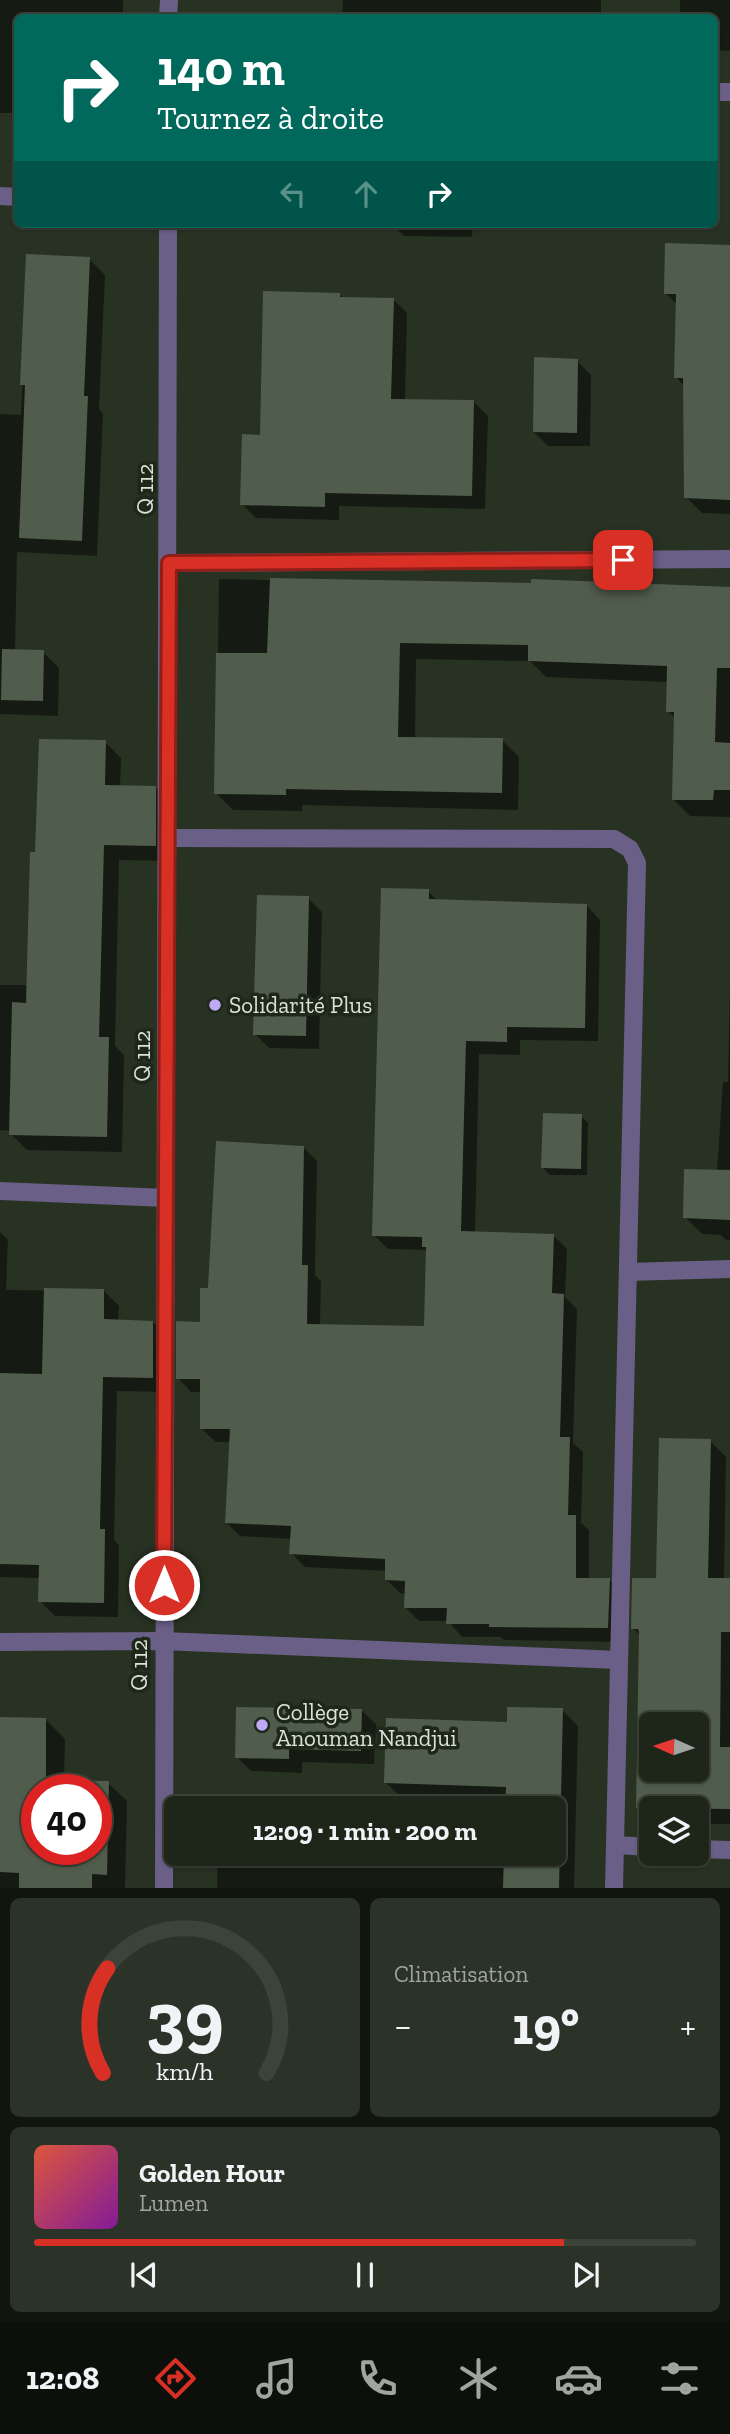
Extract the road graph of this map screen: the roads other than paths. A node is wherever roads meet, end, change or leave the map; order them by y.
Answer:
1 (168, 228) edge
2 (730, 559) edge
3 (169, 563) junction
4 (167, 838) junction
5 (0, 1191) edge
6 (166, 1198) junction
7 (730, 1269) edge
8 (628, 1272) junction
9 (163, 1641) junction
10 (0, 1642) edge
11 (619, 1660) junction
12 (615, 1845) junction
13 (639, 1846) edge
14 (709, 1849) edge
15 (730, 1850) edge
16 (164, 1888) edge
17 (614, 1888) edge

1 - 3 street, Q 112
2 - 3 street
3 - 4 street, Q 112
4 - 6 street, Q 112
4 - 8 street
5 - 6 street
6 - 9 street, Q 112
7 - 8 street
8 - 11 street
9 - 10 street
9 - 11 street
9 - 16 street, Q 112
11 - 12 street
12 - 13 street
12 - 17 street
14 - 15 street

